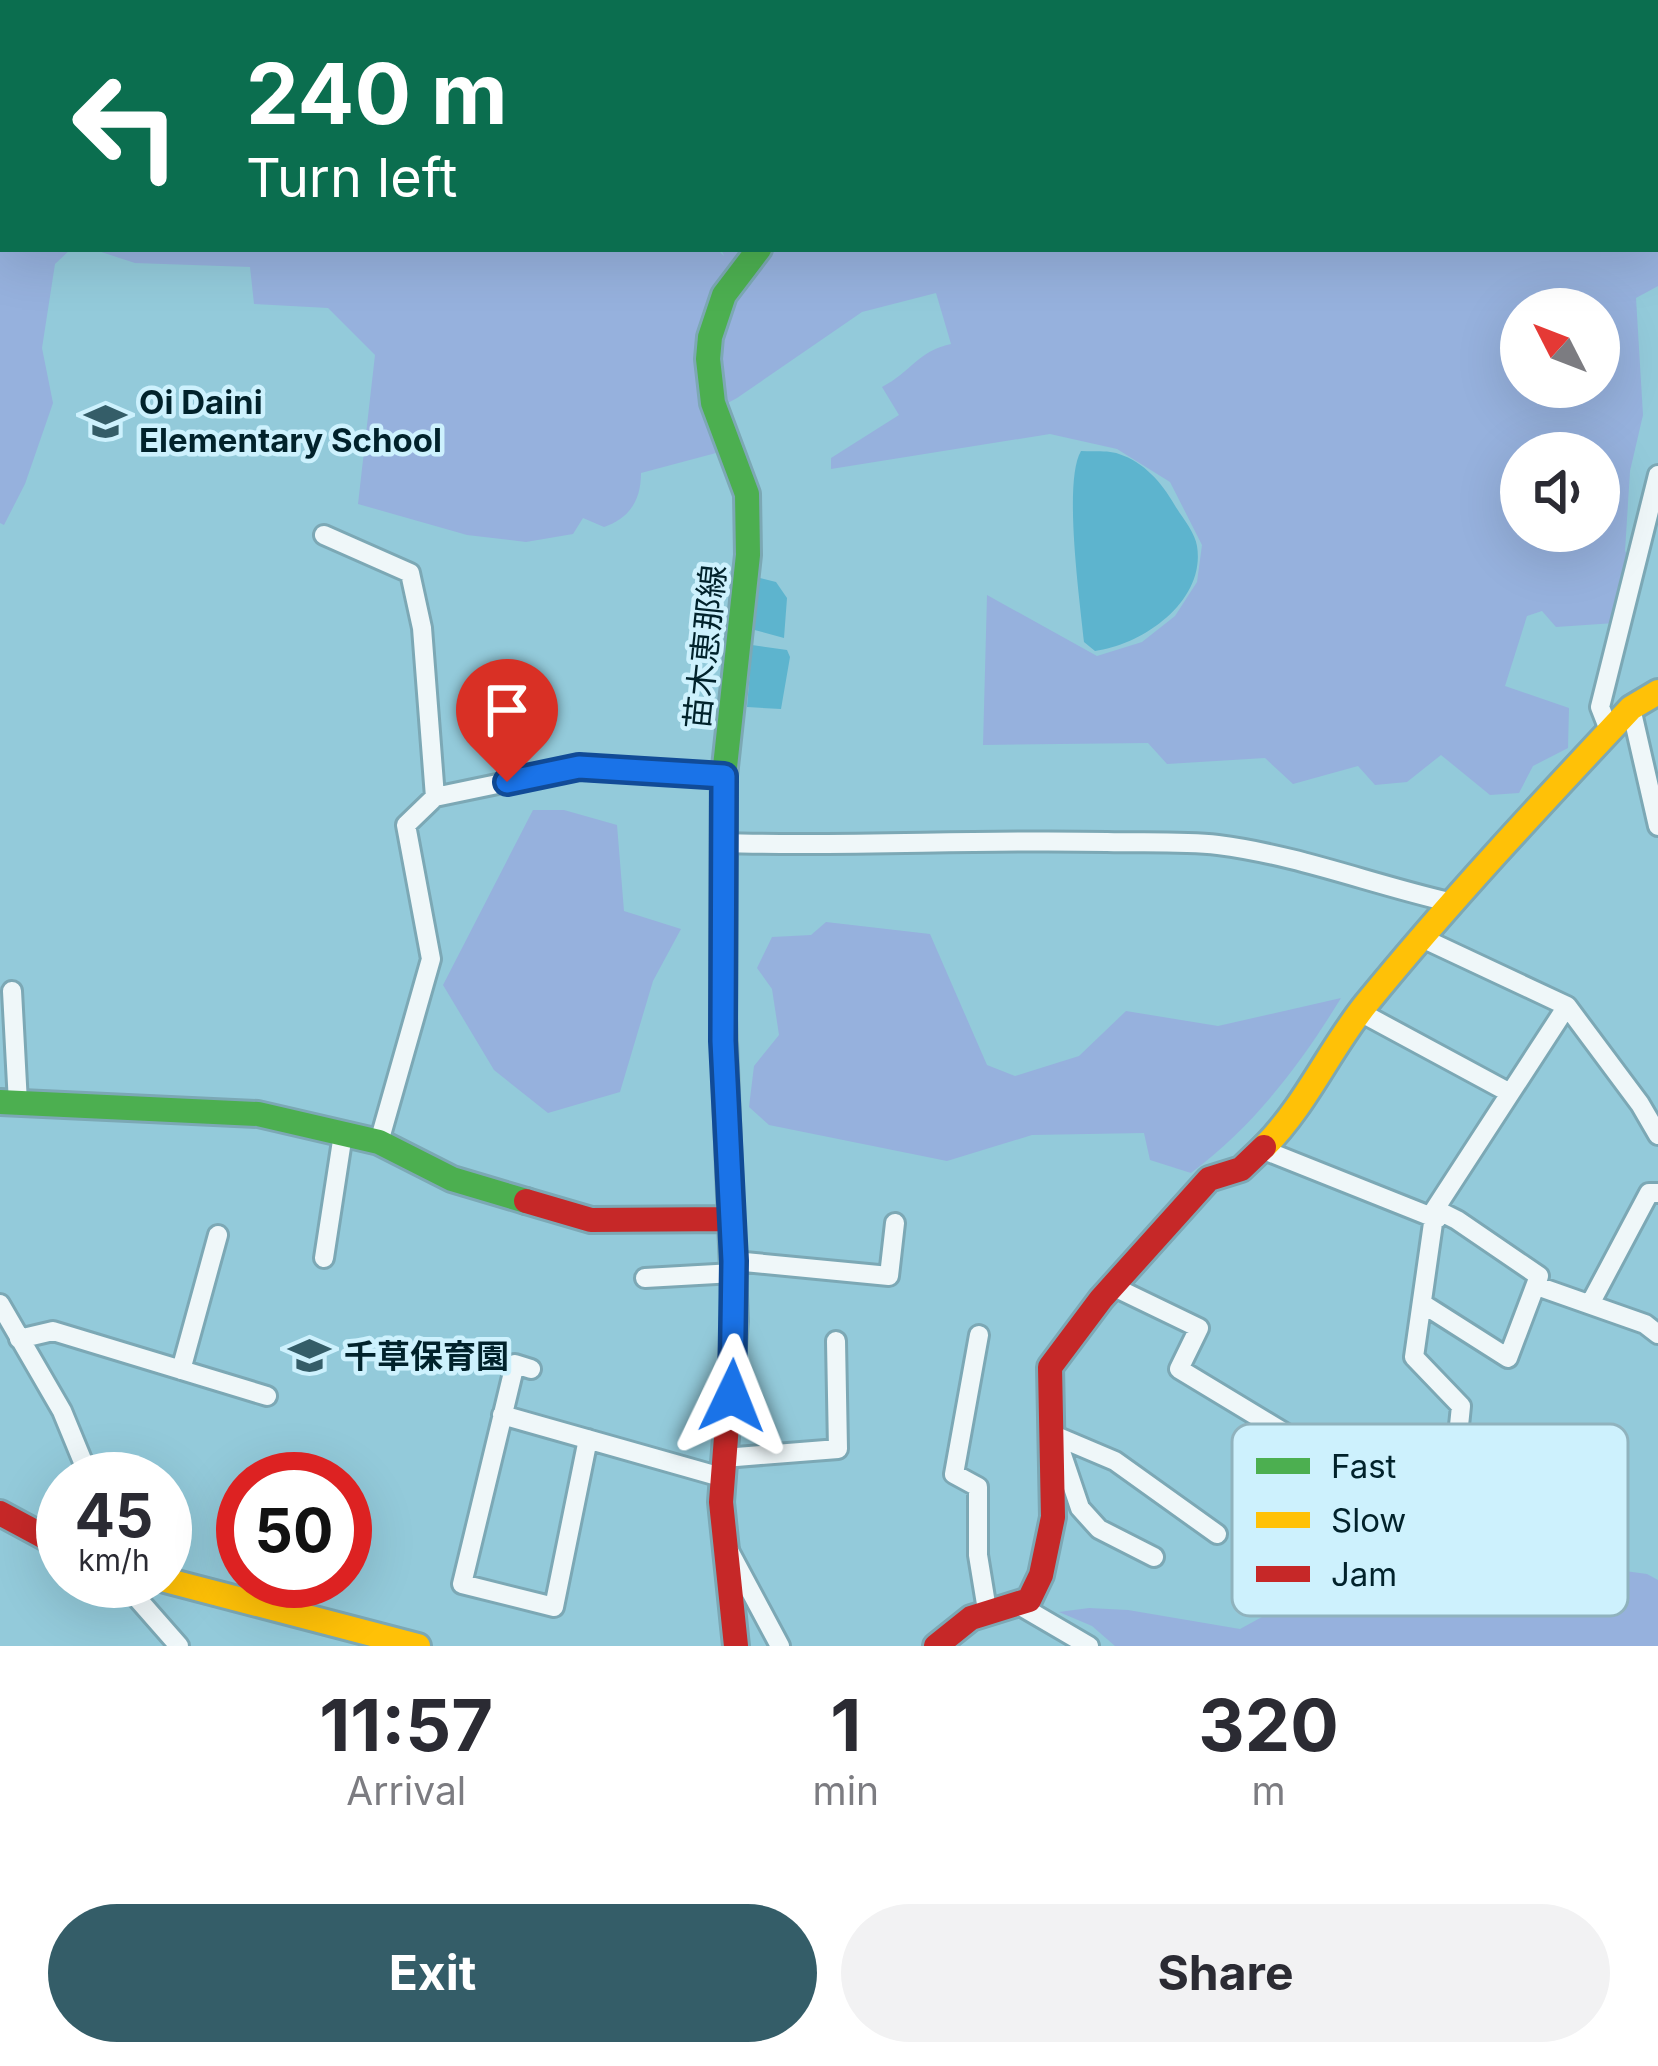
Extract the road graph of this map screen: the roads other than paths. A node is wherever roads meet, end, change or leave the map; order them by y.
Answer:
1 (756, 252) edge
2 (1658, 475) edge
3 (324, 535) dead end
4 (1658, 692) edge
5 (1631, 708) junction
6 (1609, 730) junction
7 (1650, 753) edge
8 (724, 776) junction
9 (435, 797) junction
10 (1658, 826) edge
11 (722, 843) junction
12 (1449, 902) junction
13 (1422, 938) junction
14 (12, 991) dead end
15 (1568, 1006) junction
16 (1360, 1012) junction
17 (1510, 1093) junction
18 (9, 1102) edge
19 (343, 1134) junction
20 (1658, 1135) edge
21 (379, 1142) junction
22 (1264, 1150) junction
23 (1658, 1193) edge
24 (1436, 1214) junction
25 (730, 1219) junction
26 (895, 1223) dead end
27 (218, 1235) dead end
28 (324, 1258) dead end
29 (734, 1267) junction
30 (645, 1278) dead end
31 (1112, 1286) junction
32 (1537, 1286) junction
33 (0, 1304) edge
34 (1423, 1304) junction
35 (1590, 1304) junction
36 (1658, 1334) edge
37 (979, 1335) dead end
38 (19, 1339) junction
39 (836, 1341) dead end
40 (531, 1369) dead end
41 (181, 1370) junction
42 (267, 1396) dead end
43 (502, 1414) junction
44 (1271, 1424) edge
45 (1459, 1424) edge
46 (1055, 1436) junction
47 (589, 1439) junction
48 (79, 1452) edge
49 (723, 1467) junction
50 (0, 1513) edge
51 (36, 1532) edge
52 (1217, 1534) dead end
53 (727, 1547) junction
54 (1154, 1557) dead end
55 (192, 1587) edge
56 (1019, 1605) junction
57 (146, 1608) edge
58 (987, 1610) junction
59 (179, 1646) edge
60 (418, 1646) edge
61 (736, 1646) edge
62 (780, 1646) edge
63 (936, 1646) edge
64 (1089, 1646) edge

1 - 8 street, 苗木恵那線
2 - 6 street
3 - 9 street
4 - 5 street
5 - 6 street
5 - 7 street
6 - 12 street
7 - 10 street
8 - 9 street
8 - 11 street, 苗木恵那線
9 - 21 street
11 - 12 street
11 - 25 street, 苗木恵那線
12 - 13 street
13 - 15 street
13 - 16 street
14 - 18 street
15 - 17 street
15 - 20 street
16 - 17 street
16 - 22 street
17 - 24 street
18 - 19 street
19 - 21 street
19 - 28 street
21 - 25 street
22 - 24 street
22 - 31 street
23 - 35 street
24 - 32 street
24 - 34 street
25 - 29 street, 苗木恵那線
26 - 29 street
27 - 41 street
29 - 30 street
29 - 49 street, 苗木恵那線
31 - 44 street
31 - 46 street
32 - 34 street
32 - 35 street
33 - 38 street
34 - 45 street
35 - 36 street
37 - 58 street
38 - 41 street
38 - 48 street
39 - 49 street
40 - 43 street
41 - 42 street
43 - 47 street
43 - 47 street
46 - 52 street
46 - 54 street
46 - 56 street
47 - 49 street
49 - 53 street, 苗木恵那線
50 - 51 street
53 - 61 street, 苗木恵那線
53 - 62 street
55 - 60 street
56 - 58 street
56 - 64 street
57 - 59 street
58 - 63 street

